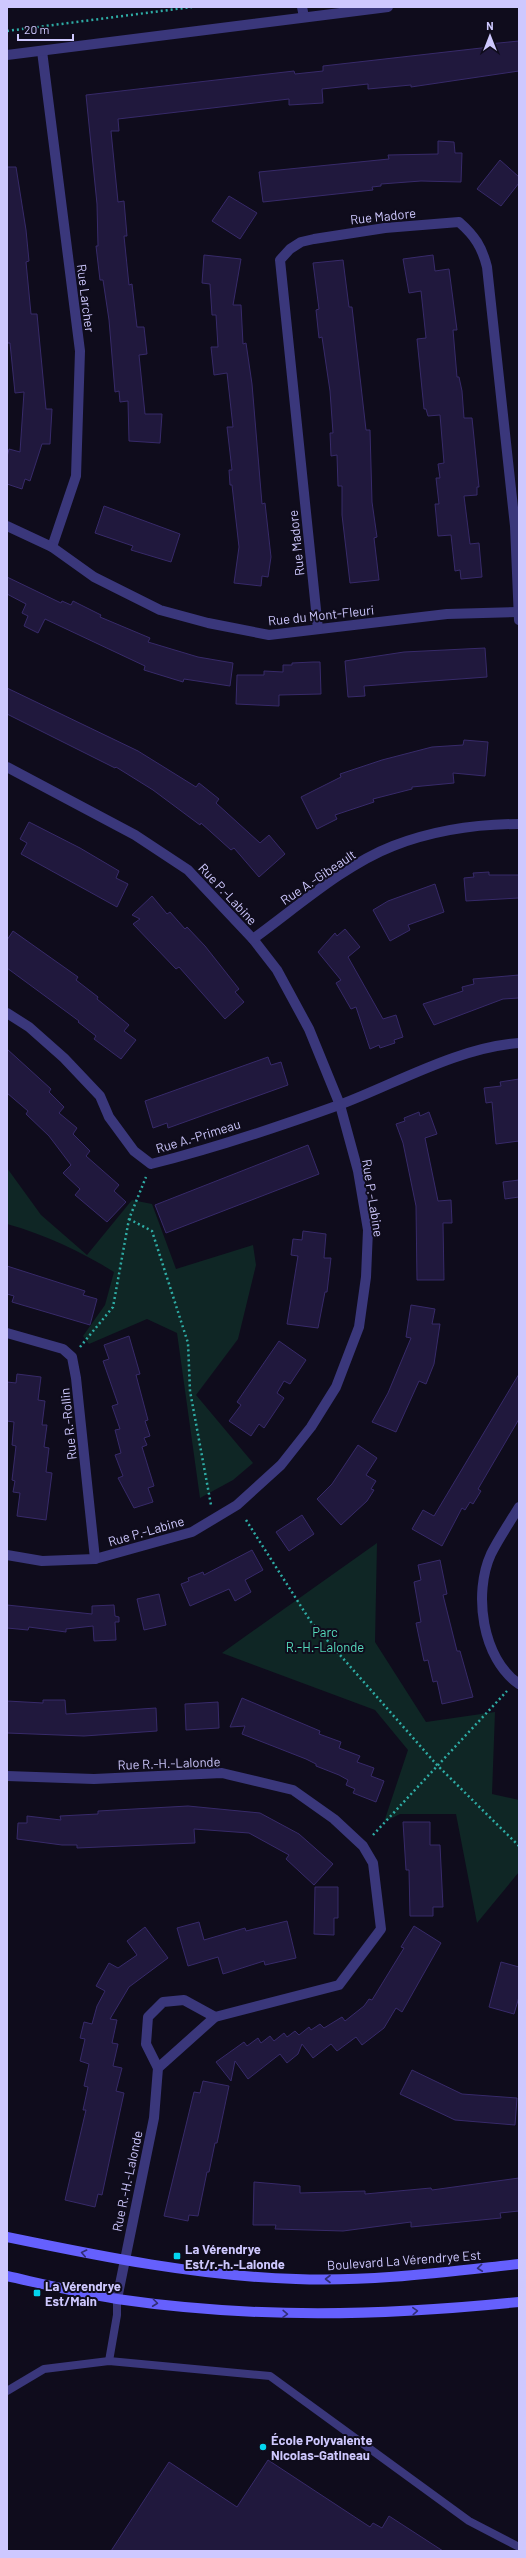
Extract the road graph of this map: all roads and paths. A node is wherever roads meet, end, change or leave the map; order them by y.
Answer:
1 (192, 7) edge
2 (388, 7) edge
3 (303, 12) edge
4 (7, 31) edge
5 (42, 51) junction
6 (7, 55) edge
7 (7, 526) edge
8 (52, 547) junction
9 (518, 616) edge
10 (318, 629) junction
11 (7, 767) edge
12 (519, 824) edge
13 (253, 939) junction
14 (7, 1013) edge
15 (519, 1043) edge
16 (340, 1104) junction
17 (151, 1164) junction
18 (129, 1219) junction
19 (7, 1333) edge
20 (72, 1357) junction
21 (519, 1506) edge
22 (213, 1520) junction
23 (246, 1520) dead end
24 (7, 1555) edge
25 (95, 1559) junction
26 (517, 1683) edge
27 (437, 1765) junction
28 (7, 1776) edge
29 (363, 1846) junction
30 (519, 1846) edge
31 (215, 2018) junction
32 (158, 2068) junction
33 (7, 2237) edge
34 (122, 2261) junction
35 (519, 2264) edge
36 (7, 2276) edge
37 (116, 2299) junction
38 (519, 2302) edge
39 (109, 2361) junction
40 (7, 2391) edge
41 (519, 2547) edge

1 - 4 path
2 - 3 street
3 - 5 street
5 - 6 street
5 - 8 street, Rue Larcher
7 - 8 street, Rue du Mont-Fleuri
8 - 10 street, Rue du Mont-Fleuri
9 - 10 street, Rue du Mont-Fleuri
9 - 10 street, Rue Madore
11 - 13 street, Rue P.-Labine
12 - 13 street, Rue A.-Gibeault
13 - 16 street, Rue P.-Labine
14 - 17 street, Rue A.-Primeau
15 - 16 street, Rue A.-Primeau
16 - 17 street, Rue A.-Primeau
16 - 22 street, Rue P.-Labine
17 - 18 path
18 - 20 path
18 - 22 path
19 - 20 street
20 - 25 street, Rue R.-Rollin
21 - 26 street
22 - 25 street, Rue P.-Labine
23 - 27 path
24 - 25 street, Rue P.-Labine
26 - 27 path
27 - 29 path
27 - 30 path
28 - 29 street, Rue R.-H.-Lalonde
29 - 31 street, Rue R.-H.-Lalonde
31 - 32 street, Rue R.-H.-Lalonde
31 - 32 street
32 - 34 street, Rue R.-H.-Lalonde
34 -> 33 main road, Boulevard La Vérendrye Est
35 -> 34 main road, Boulevard La Vérendrye Est
34 - 37 street, Rue R.-H.-Lalonde
36 - 37 main road
37 -> 38 main road
37 - 39 lane
39 - 40 lane
39 - 41 lane

